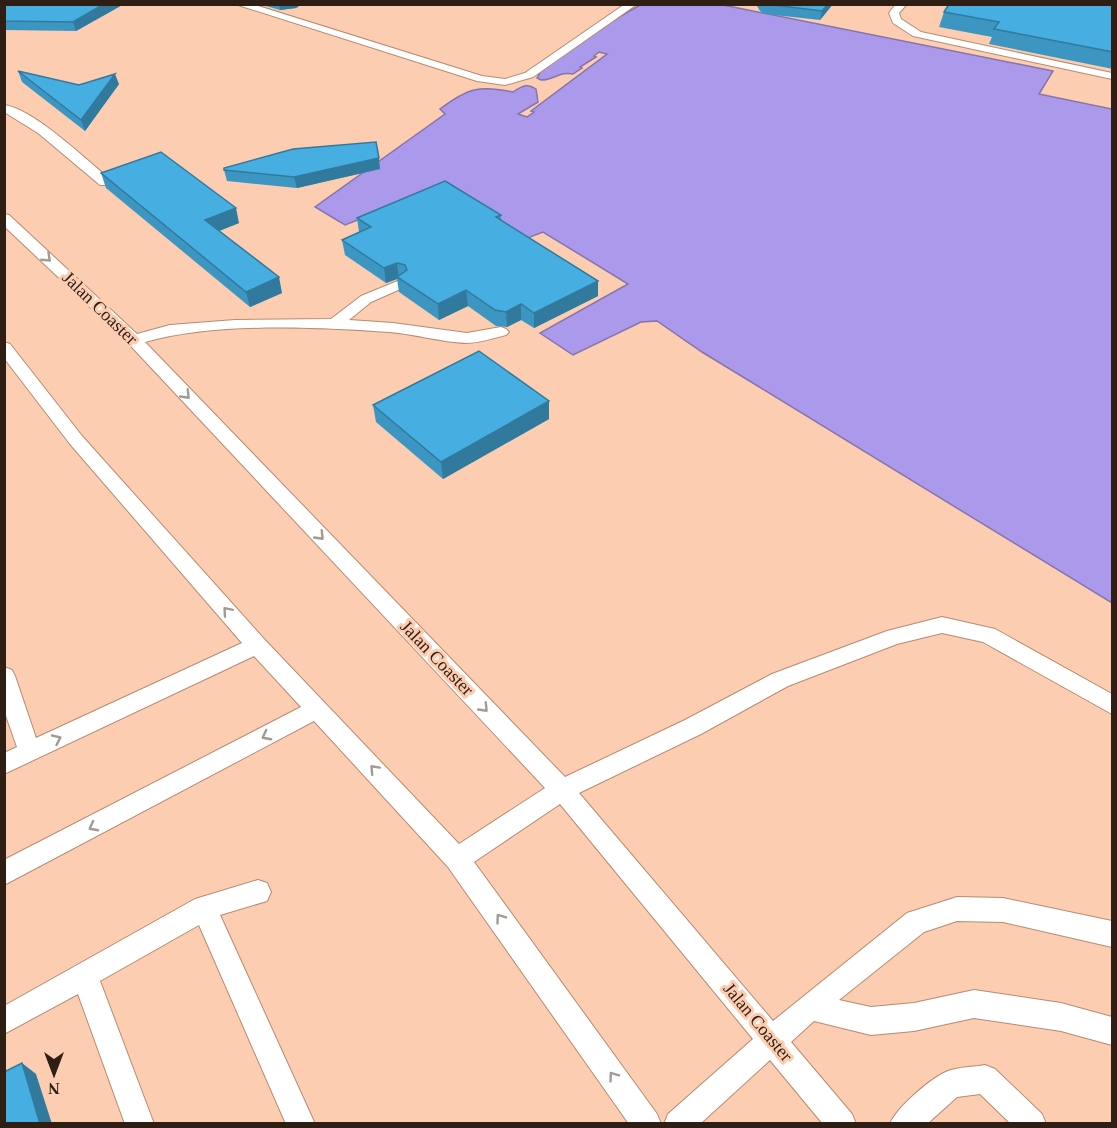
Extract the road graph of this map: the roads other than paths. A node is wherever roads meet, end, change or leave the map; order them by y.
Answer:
1 (240, 4) edge
2 (632, 4) edge
3 (902, 4) edge
4 (1113, 76) edge
5 (4, 108) edge
6 (105, 182) edge
7 (4, 218) edge
8 (400, 284) edge
9 (336, 324) junction
10 (501, 333) edge
11 (134, 340) junction
12 (4, 347) edge
13 (257, 645) junction
14 (4, 676) edge
15 (1113, 705) edge
16 (318, 709) junction
17 (30, 752) junction
18 (4, 764) edge
19 (562, 790) junction
20 (457, 859) junction
21 (4, 873) edge
22 (258, 892) dead end
23 (204, 908) junction
24 (1113, 934) edge
25 (84, 975) junction
26 (810, 1006) junction
27 (4, 1021) edge
28 (1113, 1031) edge
29 (774, 1040) junction
30 (140, 1124) edge
31 (301, 1124) edge
32 (647, 1124) edge
33 (678, 1124) edge
34 (842, 1124) edge
35 (904, 1124) edge
36 (1032, 1124) edge

1 - 2 lane
3 - 4 lane
5 - 6 lane
7 -> 11 lane, Jalan Coaster
8 - 9 lane
9 - 10 lane
9 - 11 lane
11 -> 19 lane, Jalan Coaster
13 -> 12 lane
13 - 16 lane
17 -> 13 lane
14 - 17 lane
15 - 19 lane
20 -> 16 lane
16 -> 21 lane
17 - 18 lane
19 - 20 lane
19 - 29 lane, Jalan Coaster
32 -> 20 lane
22 - 23 lane
23 - 25 lane
23 - 31 lane
24 - 26 lane
25 - 27 lane
25 - 30 lane
26 - 28 lane
26 - 29 lane
29 - 33 lane
29 - 34 lane, Jalan Coaster
35 - 36 lane

